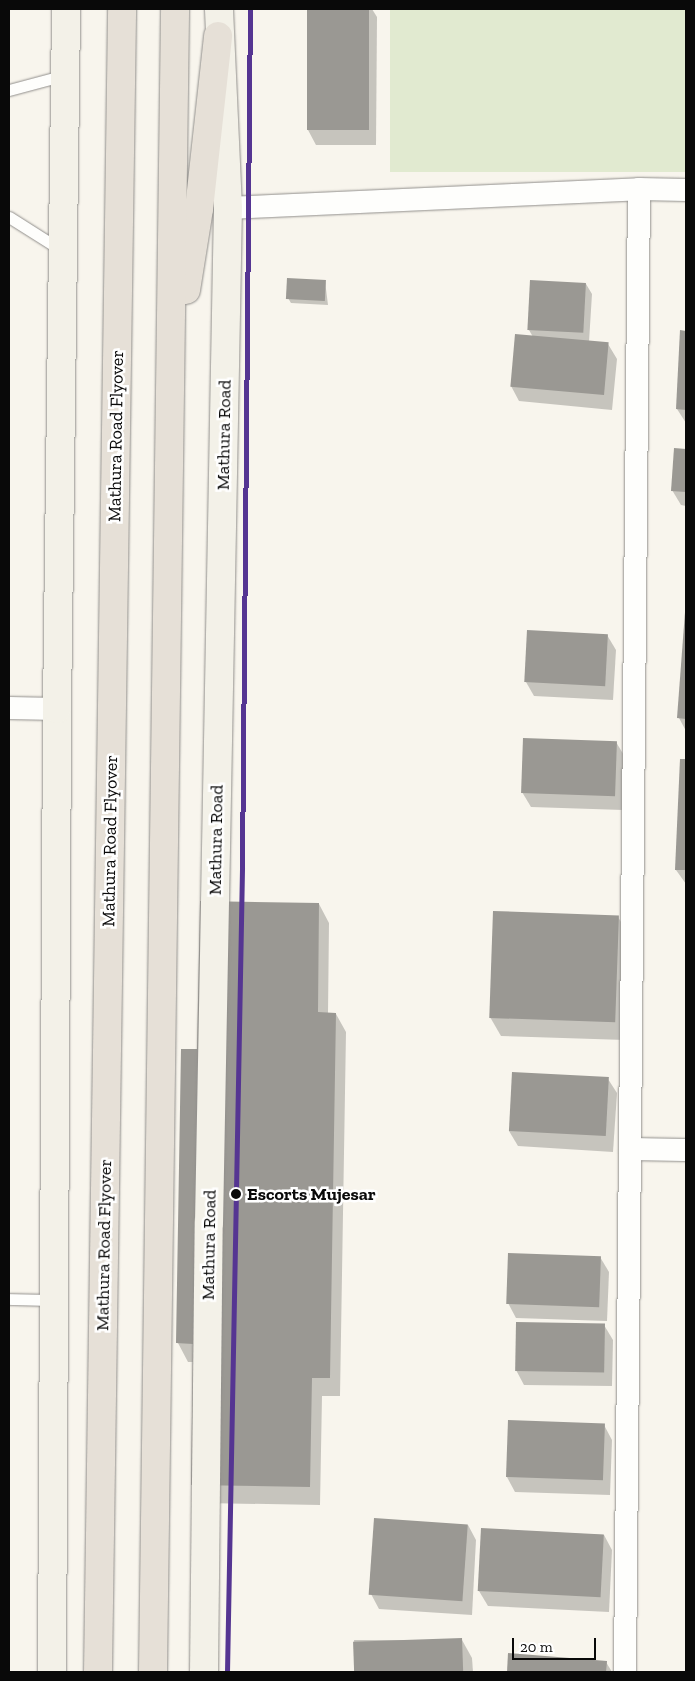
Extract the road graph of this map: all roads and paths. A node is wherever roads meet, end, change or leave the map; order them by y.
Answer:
1 (66, 9) edge
2 (122, 9) edge
3 (176, 9) edge
4 (219, 9) edge
5 (218, 36) junction
6 (65, 74) junction
7 (9, 90) edge
8 (639, 189) junction
9 (686, 190) edge
10 (228, 208) junction
11 (9, 217) edge
12 (64, 252) junction
13 (170, 386) junction
14 (9, 708) edge
15 (57, 709) junction
16 (630, 1149) junction
17 (686, 1150) edge
18 (9, 1299) edge
19 (54, 1300) junction
20 (52, 1672) edge
21 (98, 1672) edge
22 (153, 1672) edge
23 (204, 1672) edge
24 (625, 1672) edge

1 - 6 main road
2 - 21 highway, Mathura Road Flyover
3 - 13 highway
4 - 5 main road, Mathura Road
5 - 10 main road, Mathura Road
5 - 13 highway
6 - 7 lane
6 - 12 main road
8 - 9 street
8 - 10 street
8 - 16 street
10 - 23 main road, Mathura Road
11 - 12 lane
12 - 15 main road
13 - 22 highway
14 - 15 street
15 - 19 main road
16 - 17 street
16 - 24 street
18 - 19 lane
19 - 20 main road

